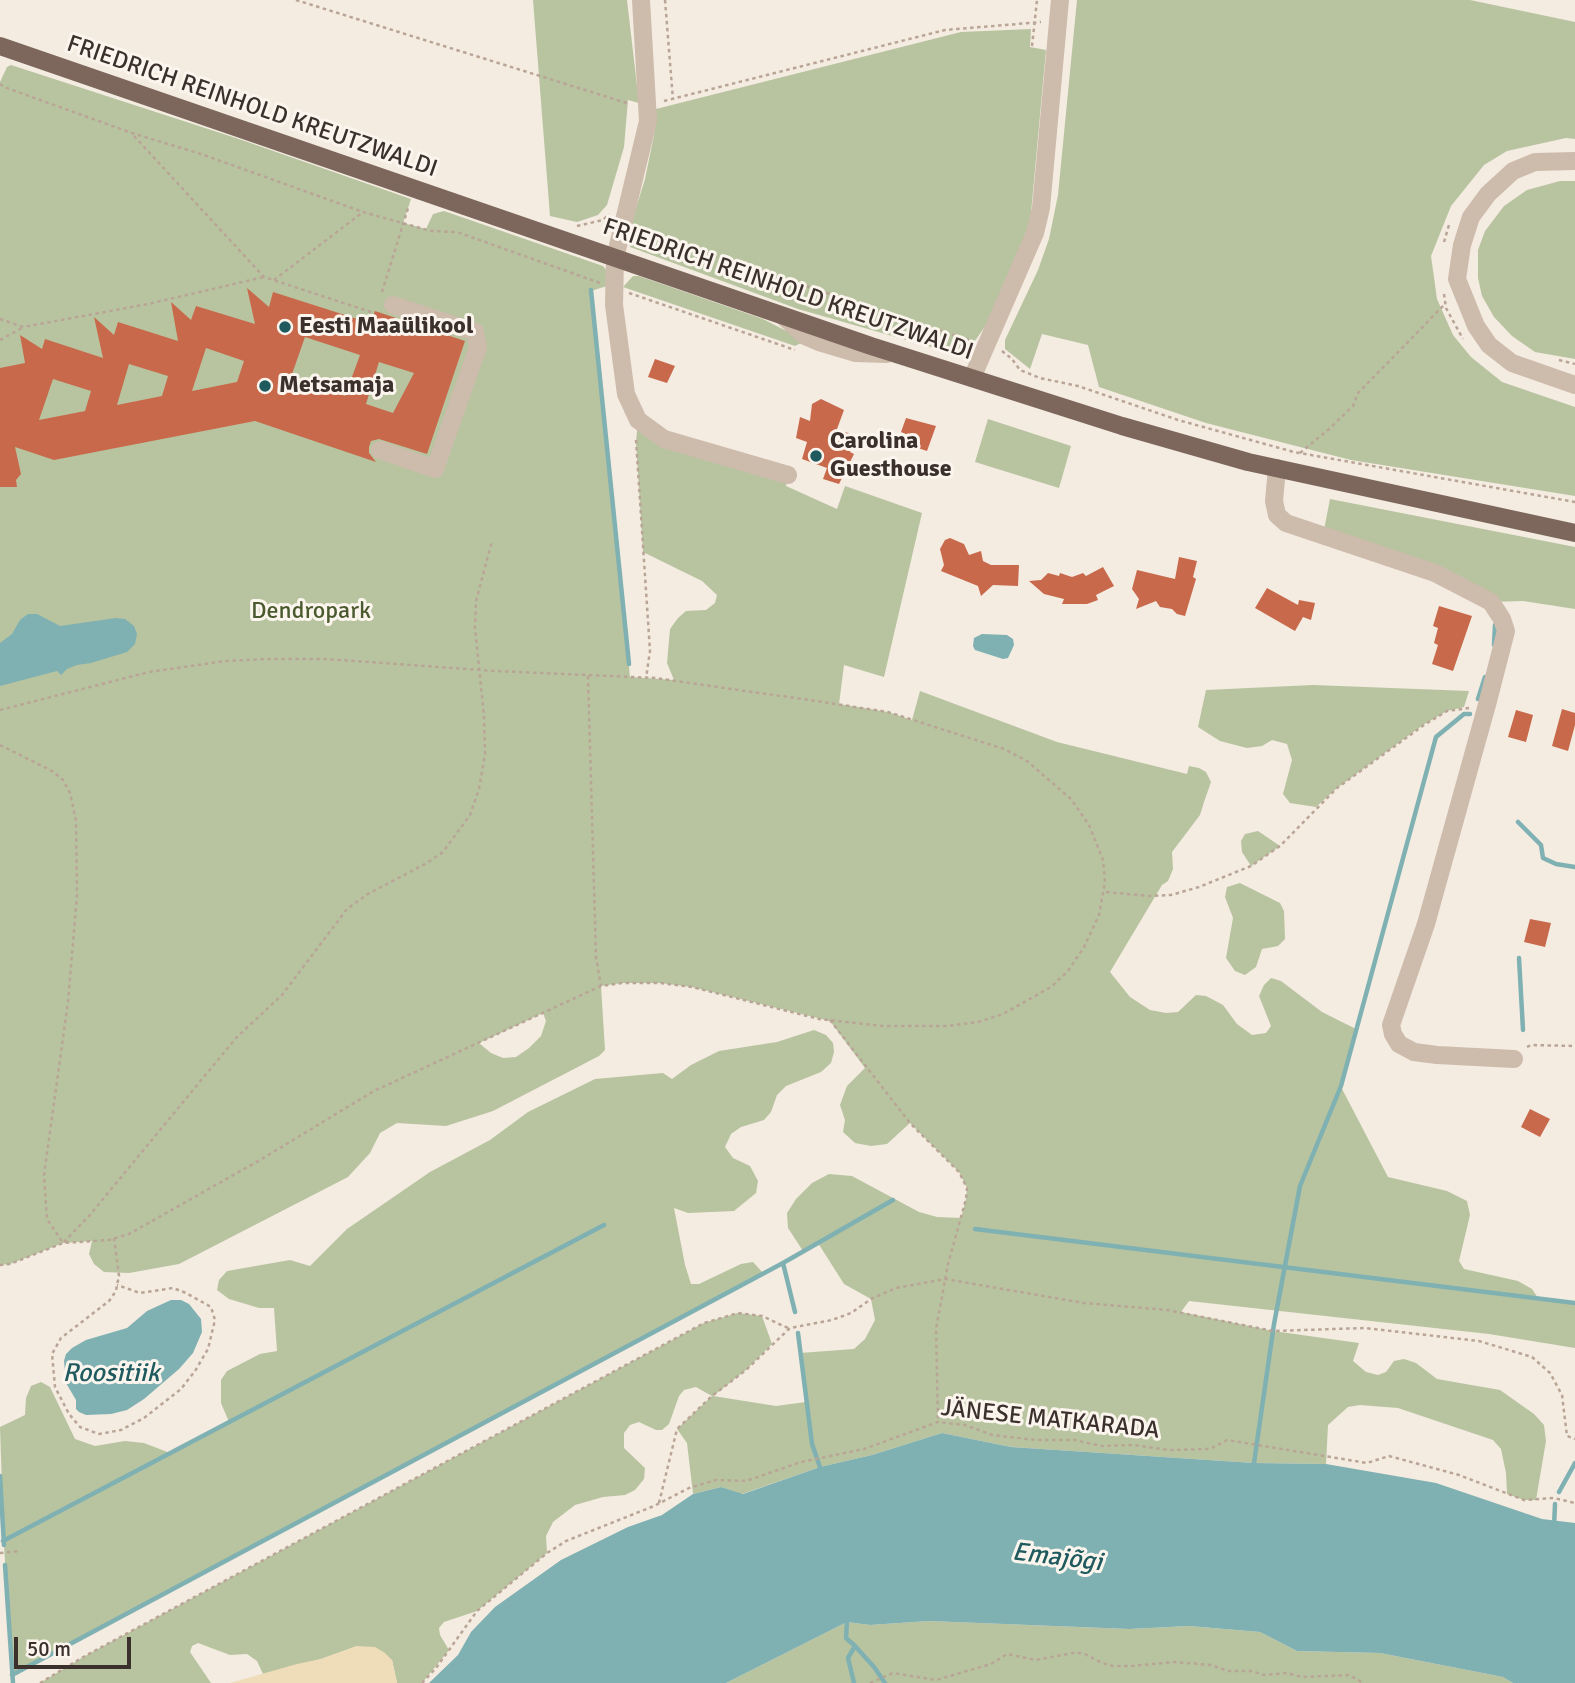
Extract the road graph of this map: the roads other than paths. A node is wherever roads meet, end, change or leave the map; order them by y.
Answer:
1 (641, 0) edge
2 (1060, 0) edge
3 (0, 46) edge
4 (1575, 161) edge
5 (615, 258) junction
6 (393, 305) dead end
7 (972, 378) junction
8 (1575, 385) edge
9 (380, 450) dead end
10 (1277, 468) junction
11 (788, 475) dead end
12 (1574, 532) edge
13 (1514, 1059) road end

1 - 5 street
2 - 7 street
3 - 5 main road, FRIEDRICH REINHOLD KREUTZWALDI
4 - 8 street
5 - 7 main road, FRIEDRICH REINHOLD KREUTZWALDI
5 - 11 street
6 - 9 street
7 - 10 main road, FRIEDRICH REINHOLD KREUTZWALDI
10 - 12 main road, FRIEDRICH REINHOLD KREUTZWALDI
10 - 13 street

